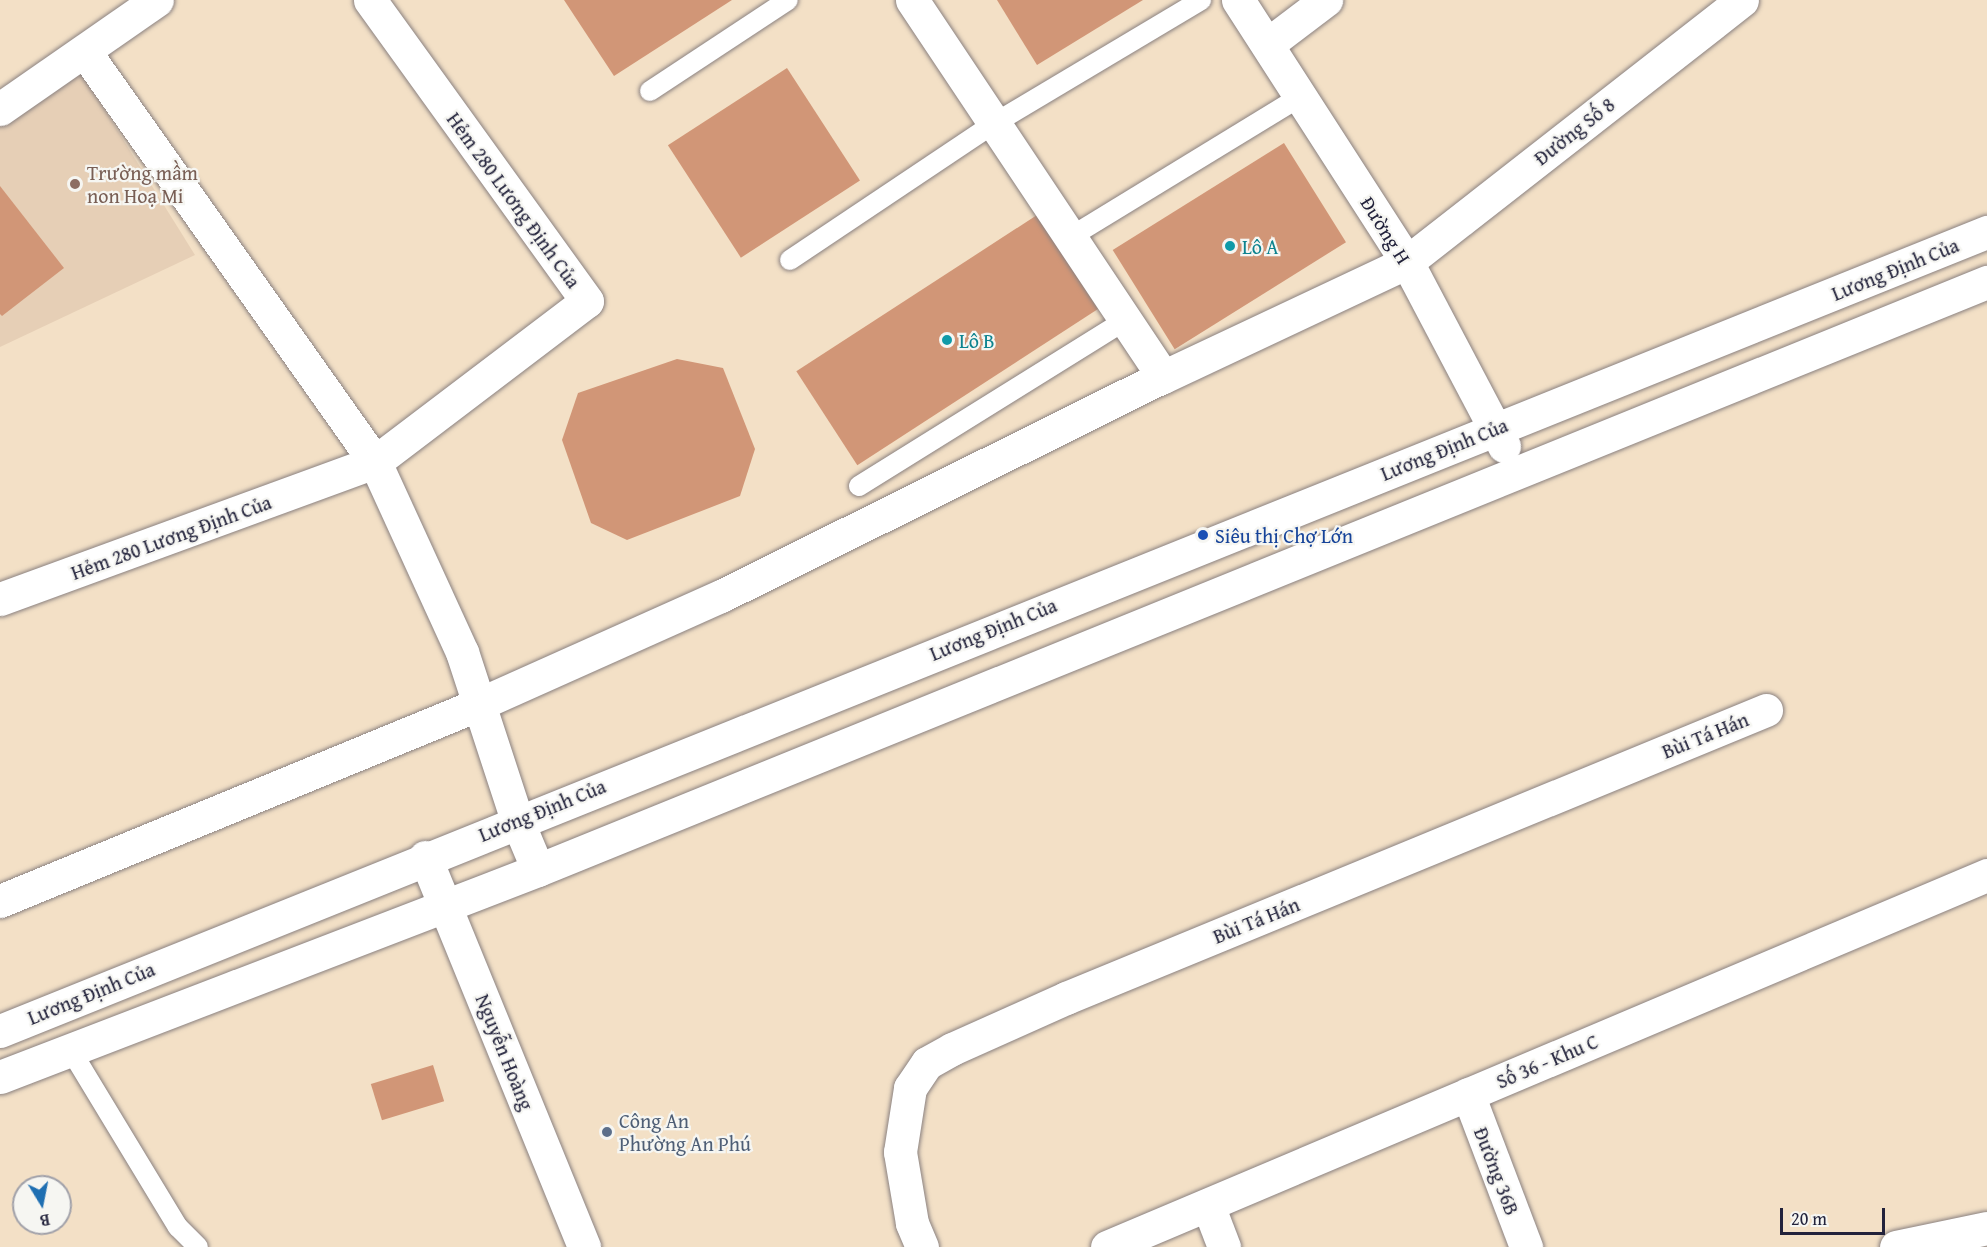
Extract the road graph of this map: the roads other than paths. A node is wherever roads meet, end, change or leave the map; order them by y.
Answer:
1 (157, 0) edge
2 (370, 0) edge
3 (788, 0) edge
4 (912, 0) edge
5 (1201, 0) edge
6 (1238, 0) edge
7 (1326, 0) edge
8 (1742, 0) edge
9 (1268, 44) junction
10 (85, 52) junction
11 (650, 91) dead end
12 (1301, 96) junction
13 (0, 109) edge
14 (995, 123) junction
15 (1987, 232) edge
16 (1072, 236) junction
17 (790, 260) dead end
18 (1407, 262) junction
19 (1987, 282) edge
20 (1127, 319) junction
21 (1163, 377) junction
22 (1497, 428) junction
23 (375, 462) junction
24 (1515, 471) junction
25 (859, 486) dead end
26 (0, 599) edge
27 (477, 705) junction
28 (1766, 710) dead end
29 (517, 820) junction
30 (425, 857) junction
31 (538, 870) junction
32 (1984, 885) edge
33 (0, 901) edge
34 (445, 906) junction
35 (0, 1031) edge
36 (70, 1049) junction
37 (0, 1077) edge
38 (1468, 1094) junction
39 (1208, 1205) junction
40 (1987, 1228) edge
41 (198, 1247) edge
42 (584, 1247) edge
43 (922, 1247) edge
44 (1107, 1247) edge
45 (1224, 1247) edge
46 (1526, 1247) edge
47 (1896, 1247) edge

1 - 10 street
2 - 23 street, Hẻm 280 Lương Định Của
3 - 11 lane
4 - 14 street
5 - 14 lane
6 - 9 street, Đường H
7 - 9 street
8 - 18 street, Đường Số 8
9 - 12 street, Đường H
10 - 13 street
10 - 23 street
12 - 16 lane
12 - 18 street, Đường H
14 - 16 street
14 - 17 lane
15 - 22 street, Lương Định Của
16 - 20 street
18 - 21 street, Đường Số 8
18 - 22 street, Đường H
19 - 24 street
20 - 21 street
20 - 25 lane
21 - 27 street, Đường Số 8
22 - 24 street, Đường H
22 - 29 street, Lương Định Của
23 - 26 street, Hẻm 280 Lương Định Của
23 - 27 street
24 - 31 street
27 - 29 street
27 - 33 street
28 - 43 street, Bùi Tá Hán
29 - 30 street, Lương Định Của
29 - 31 street
30 - 34 street, Nguyễn Hoàng
30 - 35 street, Lương Định Của
31 - 34 street
32 - 38 street, Số 36 - Khu C
34 - 36 street
34 - 42 street, Nguyễn Hoàng
36 - 37 street
36 - 41 lane
38 - 39 street, Số 36 - Khu C
38 - 46 street, Đường 36B
39 - 44 street, Số 36 - Khu C
39 - 45 street
40 - 47 street

